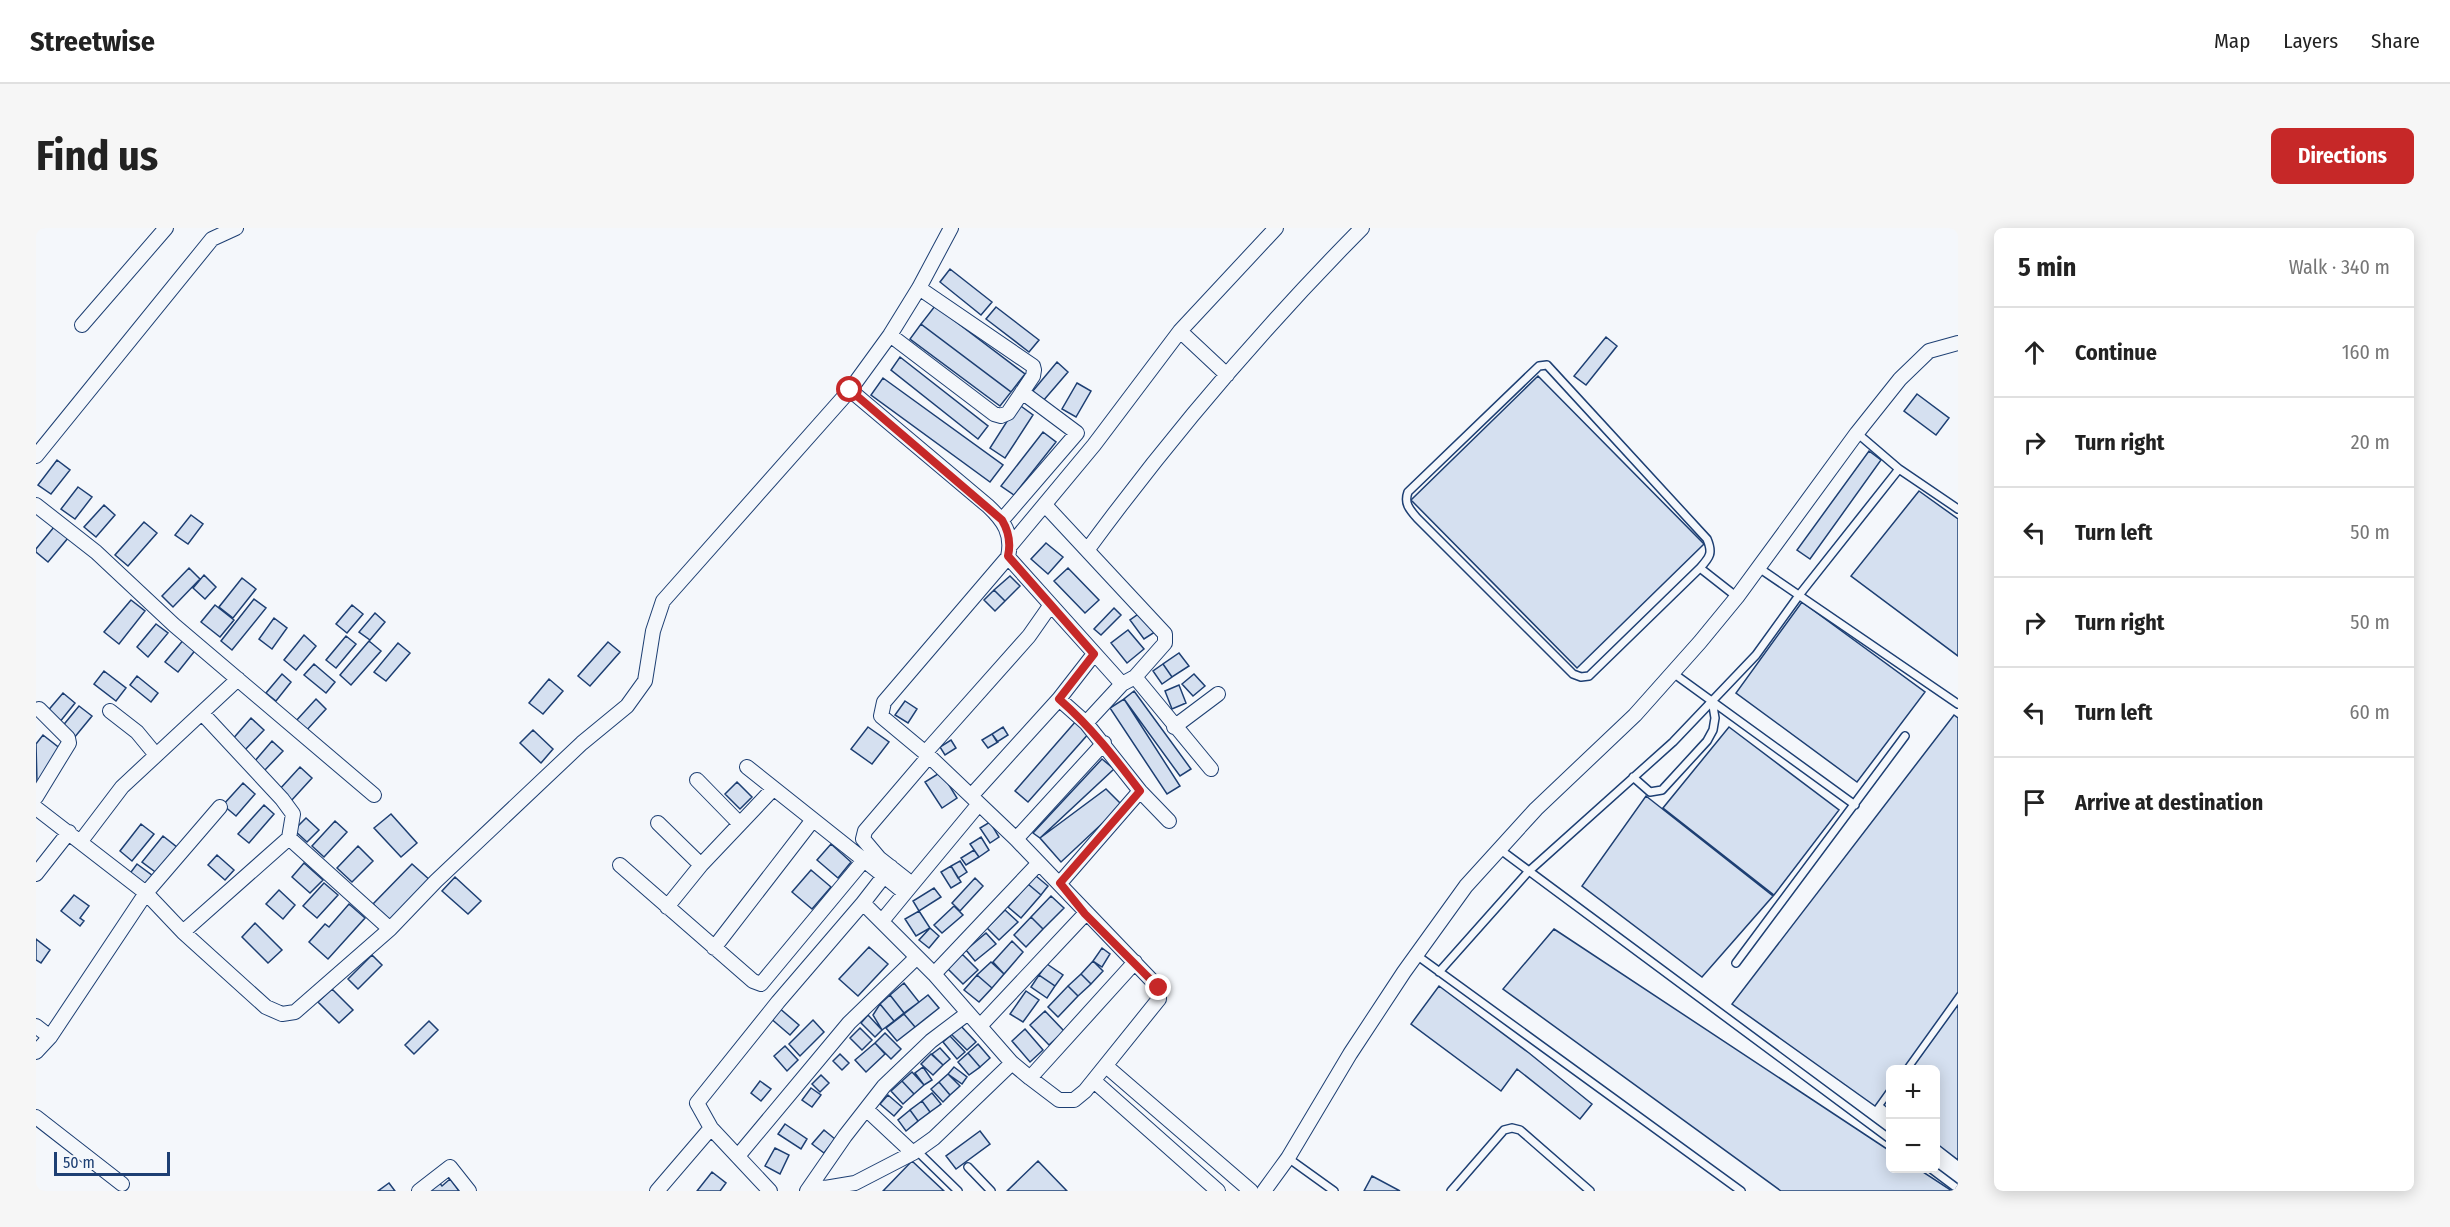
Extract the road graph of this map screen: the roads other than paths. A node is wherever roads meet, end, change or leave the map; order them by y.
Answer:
1 (166, 228) edge
2 (951, 228) edge
3 (1276, 228) edge
4 (1362, 228) edge
5 (228, 229) edge
6 (919, 288) junction
7 (81, 325) dead end
8 (1180, 331) junction
9 (890, 335) junction
10 (1958, 343) edge
11 (1227, 375) junction
12 (850, 390) junction
13 (1022, 392) junction
14 (1857, 433) junction
15 (36, 456) edge
16 (1899, 469) junction
17 (36, 505) edge
18 (1045, 505) junction
19 (1958, 509) edge
20 (1002, 520) junction
21 (1088, 549) junction
22 (1009, 551) junction
23 (1700, 568) junction
24 (1759, 568) junction
25 (1800, 594) junction
26 (1737, 597) junction
27 (1050, 606) junction
28 (1094, 654) junction
29 (1673, 673) junction
30 (1135, 677) junction
31 (238, 679) junction
32 (1122, 684) junction
33 (1218, 694) dead end
34 (1059, 699) junction
35 (1712, 700) junction
36 (1958, 704) edge
37 (39, 709) dead end
38 (110, 711) dead end
39 (202, 713) junction
40 (1086, 723) junction
41 (1174, 727) junction
42 (1905, 736) dead end
43 (1104, 743) junction
44 (156, 755) junction
45 (927, 755) junction
46 (747, 767) dead end
47 (1211, 769) dead end
48 (1633, 777) junction
49 (697, 780) dead end
50 (773, 789) junction
51 (1140, 791) junction
52 (374, 795) dead end
53 (36, 797) edge
54 (974, 800) junction
55 (1855, 805) junction
56 (220, 807) dead end
57 (36, 808) edge
58 (812, 821) junction
59 (1169, 821) dead end
60 (658, 823) dead end
61 (739, 823) junction
62 (69, 832) junction
63 (289, 838) junction
64 (1016, 839) junction
65 (81, 842) junction
66 (1498, 848) junction
67 (864, 860) junction
68 (1038, 864) junction
69 (620, 865) dead end
70 (701, 865) junction
71 (887, 872) junction
72 (1528, 872) junction
73 (36, 874) edge
74 (1060, 883) junction
75 (908, 889) junction
76 (147, 893) junction
77 (863, 903) junction
78 (667, 906) junction
79 (1085, 914) junction
80 (882, 921) junction
81 (390, 929) junction
82 (183, 932) junction
83 (714, 948) junction
84 (1415, 954) junction
85 (917, 957) junction
86 (1135, 962) junction
87 (1736, 963) dead end
88 (1439, 972) junction
89 (934, 974) junction
90 (968, 1013) junction
91 (36, 1026) edge
92 (980, 1026) junction
93 (50, 1037) junction
94 (36, 1052) edge
95 (1012, 1063) junction
96 (1106, 1066) junction
97 (1030, 1078) junction
98 (1094, 1081) junction
99 (867, 1110) junction
100 (36, 1117) edge
101 (711, 1128) junction
102 (1180, 1131) junction
103 (1886, 1136) edge
104 (1167, 1146) junction
105 (915, 1152) junction
106 (738, 1156) junction
107 (1288, 1158) junction
108 (968, 1167) dead end
109 (1937, 1173) edge
110 (122, 1184) dead end
111 (762, 1188) edge
112 (810, 1188) edge
113 (1958, 1189) edge
114 (419, 1191) edge
115 (469, 1191) edge
116 (657, 1191) edge
117 (958, 1191) edge
118 (991, 1191) edge
119 (1218, 1191) edge
120 (1251, 1191) edge
121 (1264, 1191) edge
122 (1334, 1191) edge
123 (1451, 1191) edge
124 (1590, 1191) edge
125 (1741, 1191) edge

1 - 7 street
2 - 6 street
3 - 8 street
4 - 11 street
5 - 15 street
6 - 9 street
6 - 13 street
8 - 11 street
8 - 18 street
9 - 12 street
9 - 13 street
10 - 14 street
11 - 21 street
12 - 20 street
12 - 81 street
13 - 20 street
14 - 16 lane
14 - 24 street
16 - 19 lane
16 - 25 lane
17 - 31 street
18 - 21 street
18 - 22 street
20 - 22 street
21 - 30 street
22 - 27 street
22 - 45 street
23 - 23 lane
23 - 26 lane
24 - 25 lane
24 - 26 street
25 - 35 lane
25 - 36 lane
26 - 29 street
27 - 28 street
27 - 45 street
28 - 32 street
28 - 34 street
29 - 35 lane
29 - 66 street
30 - 32 street
30 - 41 street
31 - 39 street
31 - 52 street
32 - 40 street
33 - 41 street
34 - 40 street
34 - 54 street
35 - 48 lane
35 - 48 lane
35 - 55 lane
37 - 53 street
38 - 44 street
39 - 44 street
39 - 63 street
40 - 43 street
41 - 47 street
42 - 55 lane
43 - 51 street
43 - 64 street
44 - 65 street
45 - 54 street
45 - 71 street
46 - 50 street
48 - 72 lane
49 - 61 street
50 - 58 street
50 - 61 street
51 - 59 street
51 - 74 street
54 - 64 street
54 - 75 street
55 - 87 lane
56 - 76 street
57 - 62 street
58 - 67 street
58 - 83 street
60 - 70 street
61 - 70 street
62 - 65 street
62 - 73 street
63 - 81 street
63 - 82 street
64 - 68 street
65 - 76 street
66 - 72 lane
66 - 84 street
67 - 71 street
67 - 83 street
68 - 74 street
68 - 89 street
69 - 78 street
70 - 78 street
71 - 75 street
71 - 77 street
72 - 88 lane
72 - 103 lane
74 - 79 street
75 - 80 street
76 - 82 street
76 - 93 street
77 - 80 street
77 - 101 street
78 - 83 street
79 - 86 street
79 - 92 street
80 - 85 street
81 - 82 street
84 - 88 lane
84 - 107 street
85 - 89 street
85 - 106 street
86 - 96 street
86 - 97 street
88 - 125 lane
89 - 90 street
90 - 92 street
90 - 99 street
91 - 93 street
92 - 95 street
93 - 94 street
95 - 97 street
95 - 105 street
96 - 98 street
96 - 102 street
97 - 98 street
98 - 104 street
99 - 105 street
99 - 112 street
100 - 110 street
101 - 106 street
101 - 116 street
102 - 104 street
102 - 120 street
104 - 119 street
105 - 112 street
105 - 117 lane
106 - 111 street
107 - 121 street
107 - 122 lane
108 - 118 lane
109 - 113 lane
114 - 115 street
123 - 124 lane

